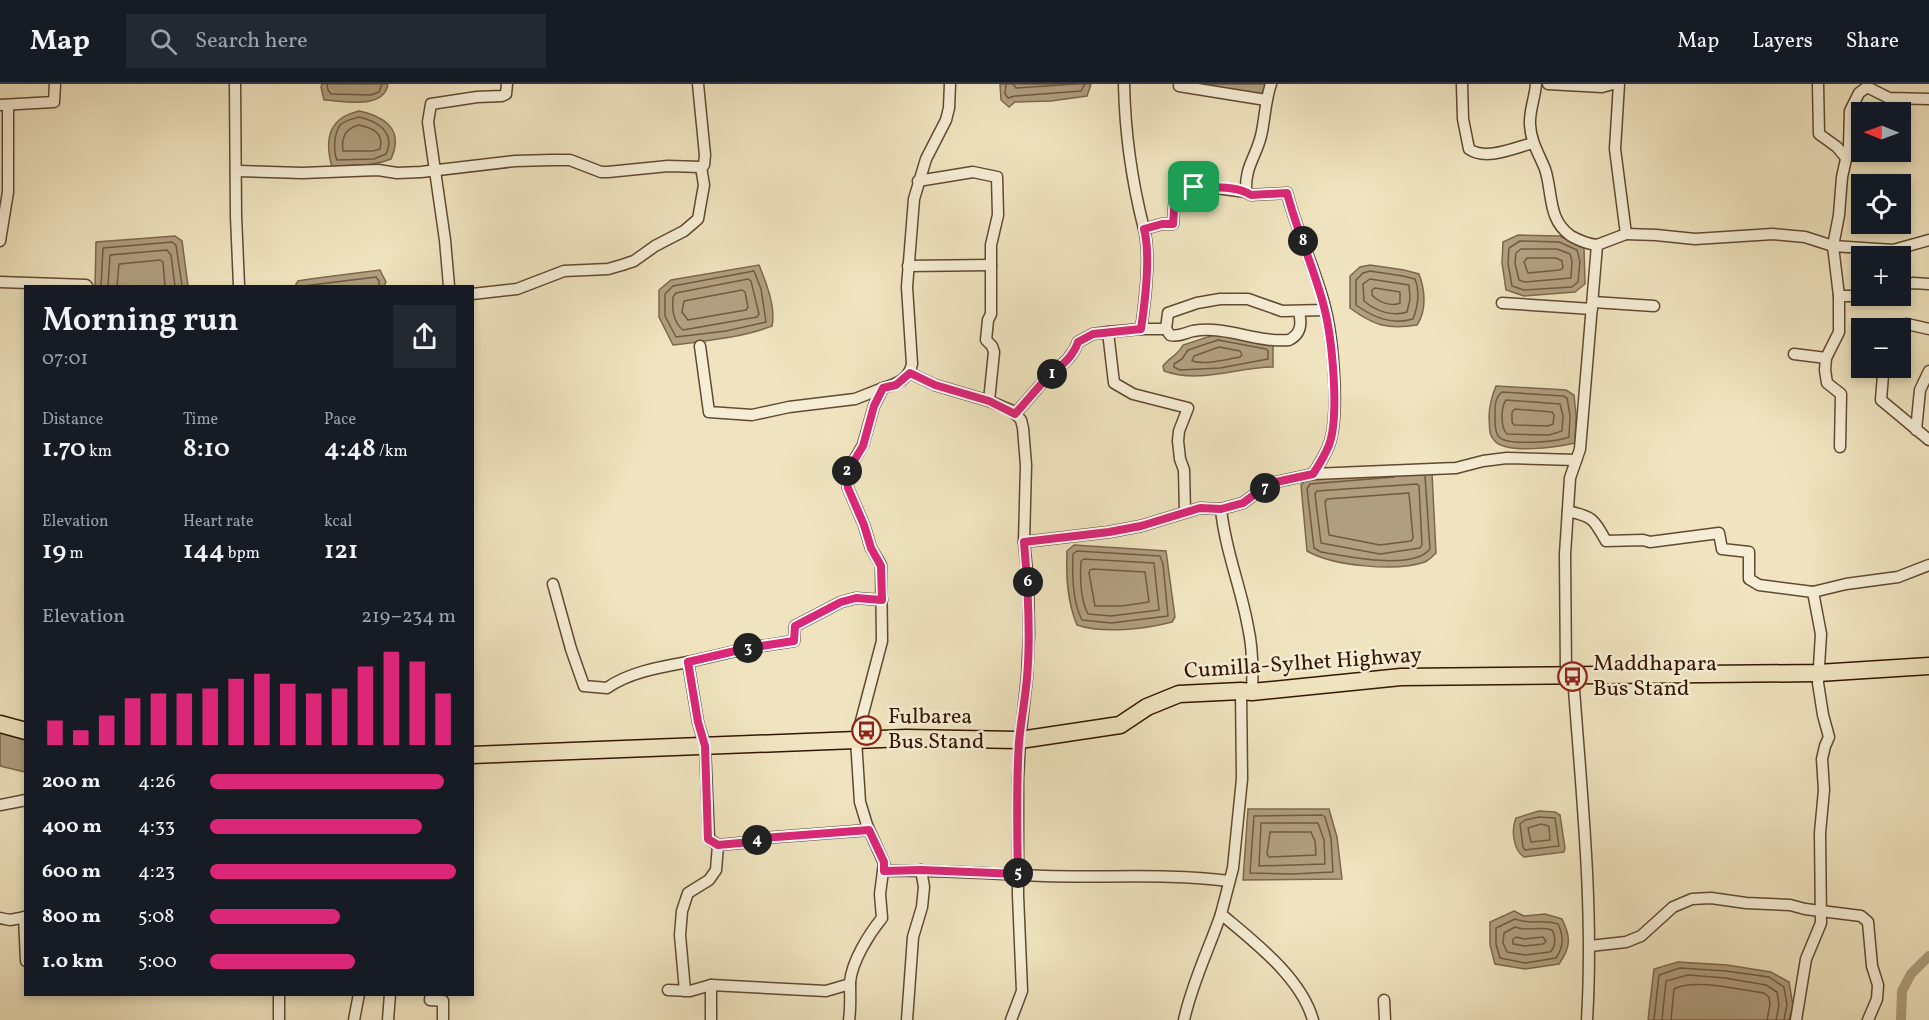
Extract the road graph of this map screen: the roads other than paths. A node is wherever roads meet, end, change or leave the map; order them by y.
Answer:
1 (55, 84) edge
2 (235, 84) edge
3 (507, 84) edge
4 (698, 84) edge
5 (950, 84) edge
6 (1124, 84) edge
7 (1271, 84) edge
8 (1462, 84) edge
9 (1536, 84) edge
10 (1548, 84) edge
11 (1613, 84) edge
12 (1619, 84) edge
13 (1818, 84) edge
14 (1179, 86) dead end
15 (1867, 86) edge
16 (1929, 99) edge
17 (1266, 100) junction
18 (4, 105) edge
19 (1533, 143) junction
20 (1846, 158) junction
21 (701, 167) junction
22 (236, 171) junction
23 (434, 171) junction
24 (918, 181) junction
25 (1246, 192) junction
26 (1144, 229) junction
27 (1626, 234) junction
28 (1929, 240) edge
29 (0, 241) edge
30 (1597, 245) junction
31 (1833, 246) junction
32 (991, 265) junction
33 (908, 266) junction
34 (0, 282) edge
35 (1911, 283) edge
36 (1929, 284) edge
37 (86, 285) edge
38 (238, 285) edge
39 (449, 285) edge
40 (474, 294) edge
41 (1839, 296) junction
42 (1851, 296) edge
43 (1502, 303) dead end
44 (1593, 305) junction
45 (1654, 306) dead end
46 (1325, 310) junction
47 (1299, 312) junction
48 (1911, 325) edge
49 (1141, 329) junction
50 (1166, 329) junction
51 (1929, 329) edge
52 (1108, 332) junction
53 (700, 346) dead end
54 (1794, 354) dead end
55 (1826, 358) junction
56 (1929, 371) edge
57 (910, 373) junction
58 (1883, 378) edge
59 (883, 388) junction
60 (989, 401) junction
61 (1015, 414) junction
62 (1917, 430) junction
63 (1929, 440) edge
64 (1840, 447) dead end
65 (1576, 460) junction
66 (1313, 474) junction
67 (1221, 509) junction
68 (1568, 511) junction
69 (1185, 512) junction
70 (1024, 542) junction
71 (1929, 565) edge
72 (553, 584) dead end
73 (1813, 592) junction
74 (882, 600) junction
75 (688, 662) junction
76 (1929, 666) edge
77 (1818, 673) junction
78 (1570, 675) junction
79 (1247, 692) junction
80 (0, 724) edge
81 (24, 730) edge
82 (856, 740) junction
83 (1020, 740) junction
84 (705, 746) junction
85 (474, 755) edge
86 (24, 800) edge
87 (0, 805) edge
88 (869, 830) junction
89 (718, 845) junction
90 (921, 870) junction
91 (884, 871) junction
92 (1018, 874) junction
93 (1230, 881) junction
94 (1821, 911) junction
95 (1221, 914) junction
96 (24, 917) edge
97 (0, 918) edge
98 (1590, 946) junction
99 (850, 984) junction
100 (711, 986) junction
101 (668, 990) dead end
102 (685, 991) junction
103 (279, 996) edge
104 (359, 996) edge
105 (390, 996) edge
106 (431, 996) edge
107 (1384, 1000) dead end
108 (279, 1020) edge
109 (354, 1020) edge
110 (388, 1020) edge
111 (443, 1020) edge
112 (711, 1020) edge
113 (849, 1020) edge
114 (907, 1020) edge
115 (1011, 1020) edge
116 (1184, 1020) edge
117 (1313, 1020) edge
118 (1385, 1020) edge
119 (1587, 1020) edge
120 (1796, 1020) edge
121 (1868, 1020) edge

1 - 18 street
2 - 22 street
3 - 23 street
4 - 21 street
5 - 24 street
6 - 26 street
7 - 17 street
8 - 19 street
9 - 19 street
10 - 11 street
12 - 27 street
13 - 20 street
14 - 17 street
15 - 16 street
15 - 20 street
17 - 25 street
18 - 29 street
19 - 30 street
20 - 31 street
21 - 23 street
21 - 40 street
22 - 23 street
22 - 38 street
23 - 39 street
24 - 32 street
24 - 33 street
25 - 26 street
25 - 46 street
26 - 49 street
27 - 30 street
27 - 31 street
28 - 31 street
30 - 44 street
31 - 41 street
32 - 33 street
32 - 60 street
33 - 57 street
34 - 37 street
35 - 36 street
41 - 42 street
41 - 55 street
43 - 44 street
44 - 45 street
44 - 65 street
46 - 47 street
46 - 66 street
47 - 50 street
47 - 50 street
48 - 51 street
49 - 50 street
49 - 52 street
52 - 61 street
52 - 69 street
53 - 59 street
54 - 55 street
55 - 64 street
56 - 62 street
57 - 59 street
57 - 60 street
58 - 62 street
59 - 74 street
60 - 61 street
61 - 70 street
62 - 63 street
65 - 66 street
65 - 68 street
66 - 67 street
67 - 69 street
67 - 79 street
68 - 73 street
68 - 78 street
69 - 70 street
70 - 83 street
71 - 73 street
72 - 75 street
73 - 77 street
74 - 75 street
74 - 82 street
75 - 84 street
76 - 77 highway, Cumilla-Sylhet Highway
77 - 78 highway, Cumilla-Sylhet Highway
77 - 94 street
78 - 79 highway, Cumilla-Sylhet Highway
78 - 98 street
79 - 83 highway, Cumilla-Sylhet Highway
79 - 93 street
80 - 81 highway
82 - 83 highway, Cumilla-Sylhet Highway
82 - 84 highway, Cumilla-Sylhet Highway
82 - 88 street
83 - 92 street
84 - 85 highway, Cumilla-Sylhet Highway
84 - 89 street
86 - 87 street
88 - 89 street
88 - 91 street
89 - 102 street
90 - 91 street
90 - 92 street
90 - 114 street
91 - 99 street
92 - 93 street
92 - 115 street
93 - 95 street
94 - 98 street
94 - 120 street
94 - 121 street
95 - 116 street
95 - 117 street
96 - 97 street
98 - 119 street
99 - 100 street
99 - 113 street
100 - 102 street
100 - 112 street
101 - 102 street
103 - 108 street
104 - 109 street
105 - 110 street
106 - 111 street
107 - 118 street

